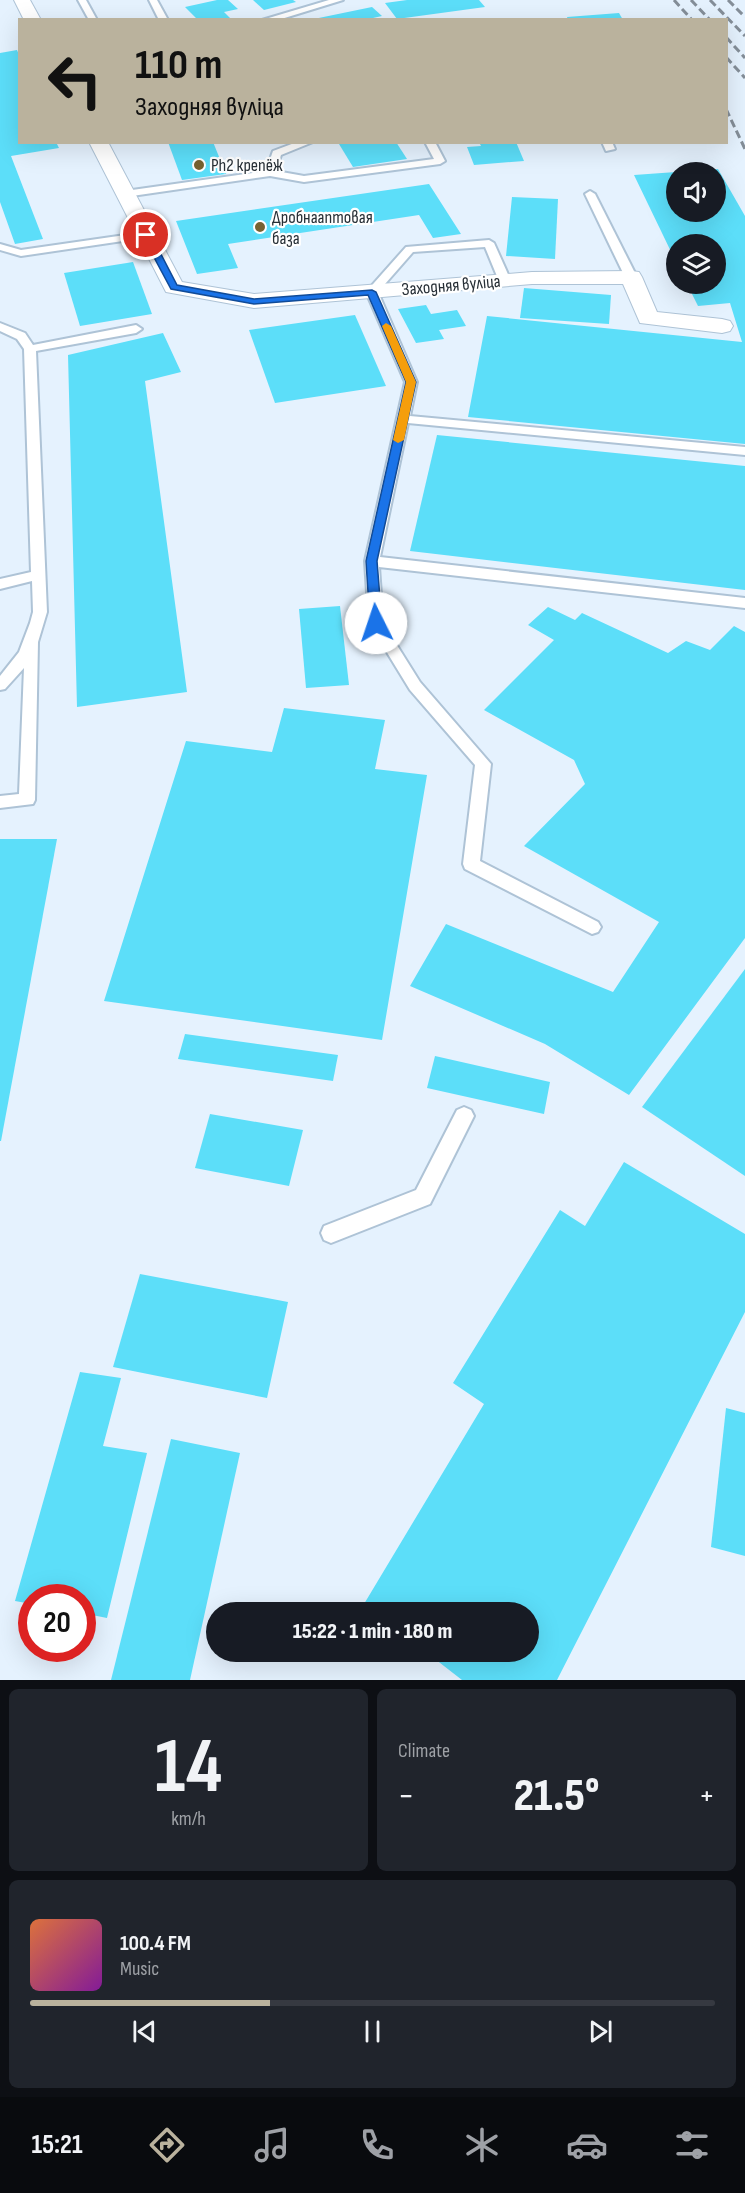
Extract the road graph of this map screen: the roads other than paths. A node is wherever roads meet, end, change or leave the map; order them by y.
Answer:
1 (22, 0) edge
2 (82, 0) edge
3 (153, 0) edge
4 (339, 0) edge
5 (32, 18) edge
6 (92, 18) edge
7 (163, 18) edge
8 (273, 18) edge
9 (99, 144) edge
10 (303, 144) edge
11 (431, 144) edge
12 (270, 173) junction
13 (125, 194) junction
14 (590, 194) dead end
15 (146, 235) junction
16 (0, 248) edge
17 (631, 277) junction
18 (505, 281) junction
19 (372, 292) junction
20 (722, 326) dead end
21 (0, 327) edge
22 (136, 328) dead end
23 (30, 349) junction
24 (403, 419) junction
25 (745, 451) edge
26 (372, 561) junction
27 (38, 575) junction
28 (0, 584) edge
29 (745, 603) edge
30 (32, 644) junction
31 (0, 685) edge
32 (0, 802) edge
33 (592, 927) dead end
34 (464, 1116) dead end
35 (331, 1233) dead end

1 - 5 street
2 - 6 lane
3 - 7 lane
4 - 8 lane
9 - 13 street, Заходняя вуліца
10 - 12 lane
11 - 12 lane
12 - 13 lane
13 - 15 street, Заходняя вуліца
14 - 17 lane
15 - 16 lane
15 - 19 street, Заходняя вуліца
17 - 18 street, Заходняя вуліца
17 - 20 street
18 - 19 street, Заходняя вуліца
18 - 19 lane
19 - 24 lane
21 - 23 lane
22 - 23 lane
23 - 27 lane
24 - 25 lane
24 - 26 lane
26 - 29 lane
26 - 33 lane
27 - 28 lane
27 - 30 lane
30 - 31 lane
30 - 32 lane
34 - 35 lane

